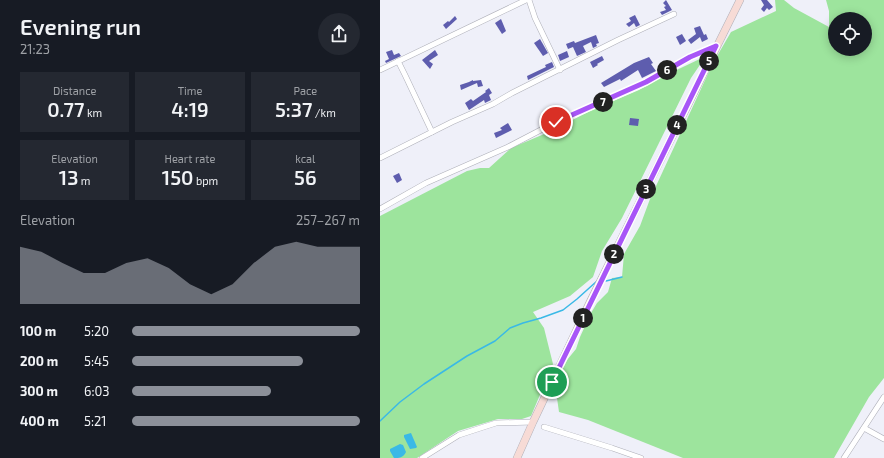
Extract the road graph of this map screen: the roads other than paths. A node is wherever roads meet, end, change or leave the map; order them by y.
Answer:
1 (526, 0) edge
2 (529, 0) edge
3 (740, 0) edge
4 (674, 14) dead end
5 (716, 46) junction
6 (398, 61) junction
7 (380, 70) edge
8 (560, 70) junction
9 (432, 132) junction
10 (380, 158) edge
11 (380, 208) edge
12 (884, 397) edge
13 (533, 422) junction
14 (544, 427) dead end
15 (864, 428) junction
16 (884, 439) edge
17 (422, 458) edge
18 (518, 458) edge
19 (641, 458) edge
20 (844, 458) edge

1 - 6 street
2 - 8 street
3 - 5 street
4 - 8 street
5 - 11 street
5 - 13 street
6 - 7 street
6 - 9 street
8 - 9 street
9 - 10 street
12 - 15 street
13 - 17 street
13 - 18 street
14 - 19 street
15 - 16 street
15 - 20 street

